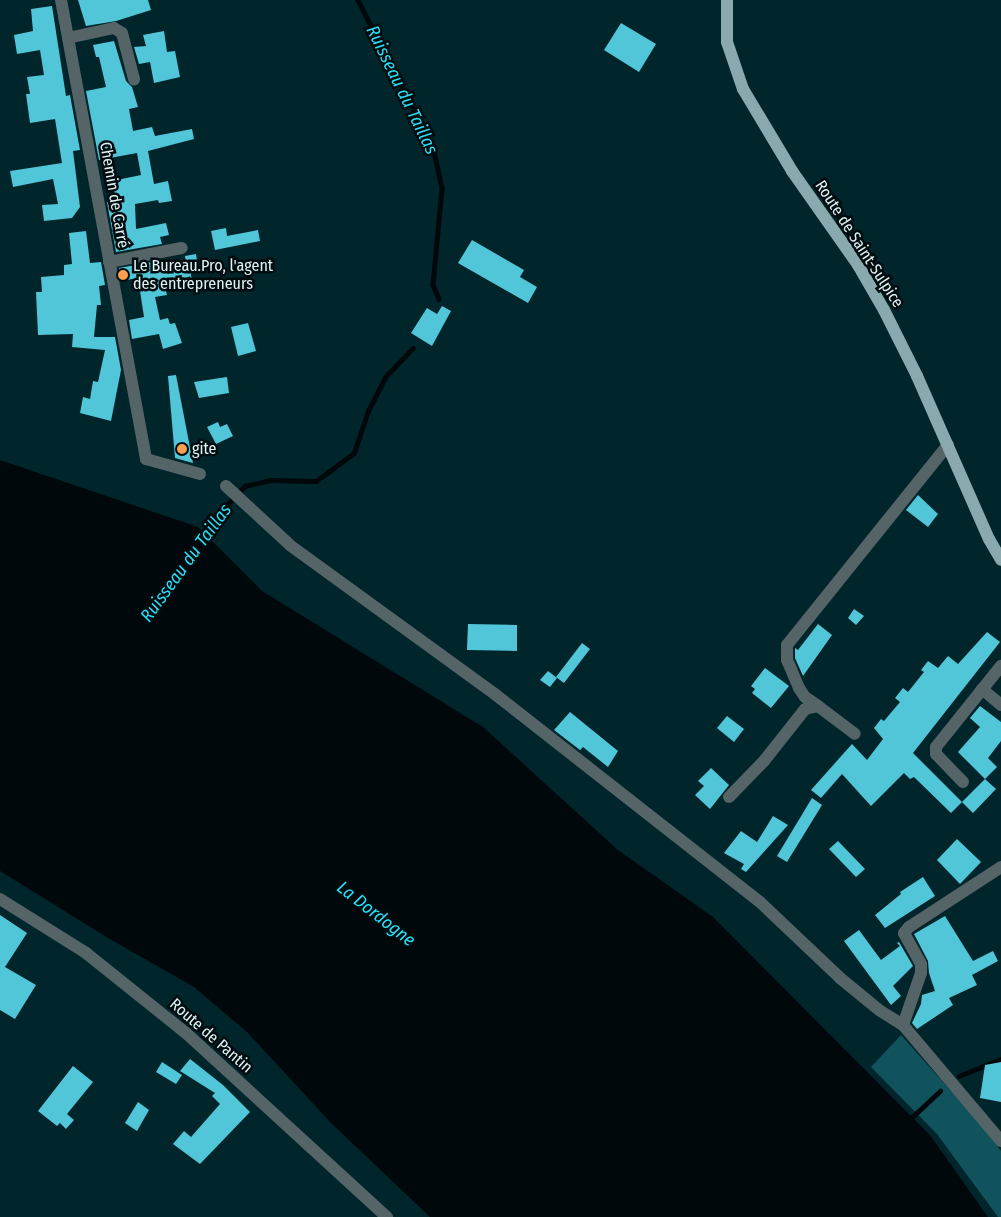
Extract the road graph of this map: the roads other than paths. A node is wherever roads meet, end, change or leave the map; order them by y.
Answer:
1 (61, 0) edge
2 (727, 0) edge
3 (68, 38) junction
4 (134, 79) dead end
5 (182, 248) dead end
6 (110, 262) junction
7 (948, 445) junction
8 (200, 474) dead end
9 (226, 486) dead end
10 (1001, 560) edge
11 (1001, 666) edge
12 (982, 690) junction
13 (1001, 705) edge
14 (818, 706) junction
15 (855, 734) dead end
16 (963, 782) dead end
17 (729, 797) dead end
18 (1001, 867) edge
19 (0, 899) edge
20 (903, 1025) junction
21 (1000, 1139) edge
22 (386, 1217) edge

1 - 3 street, Chemin de Carré
2 - 7 main road, Route de Saint-Sulpice
3 - 4 street
3 - 6 street, Chemin de Carré
5 - 6 street
6 - 8 street, Chemin de Carré
7 - 10 main road, Route de Saint-Sulpice
7 - 14 street
9 - 20 street
11 - 12 street
12 - 13 street
12 - 16 street
14 - 15 street
14 - 17 street
18 - 20 street
19 - 22 street, Route de Pantin
20 - 21 street

